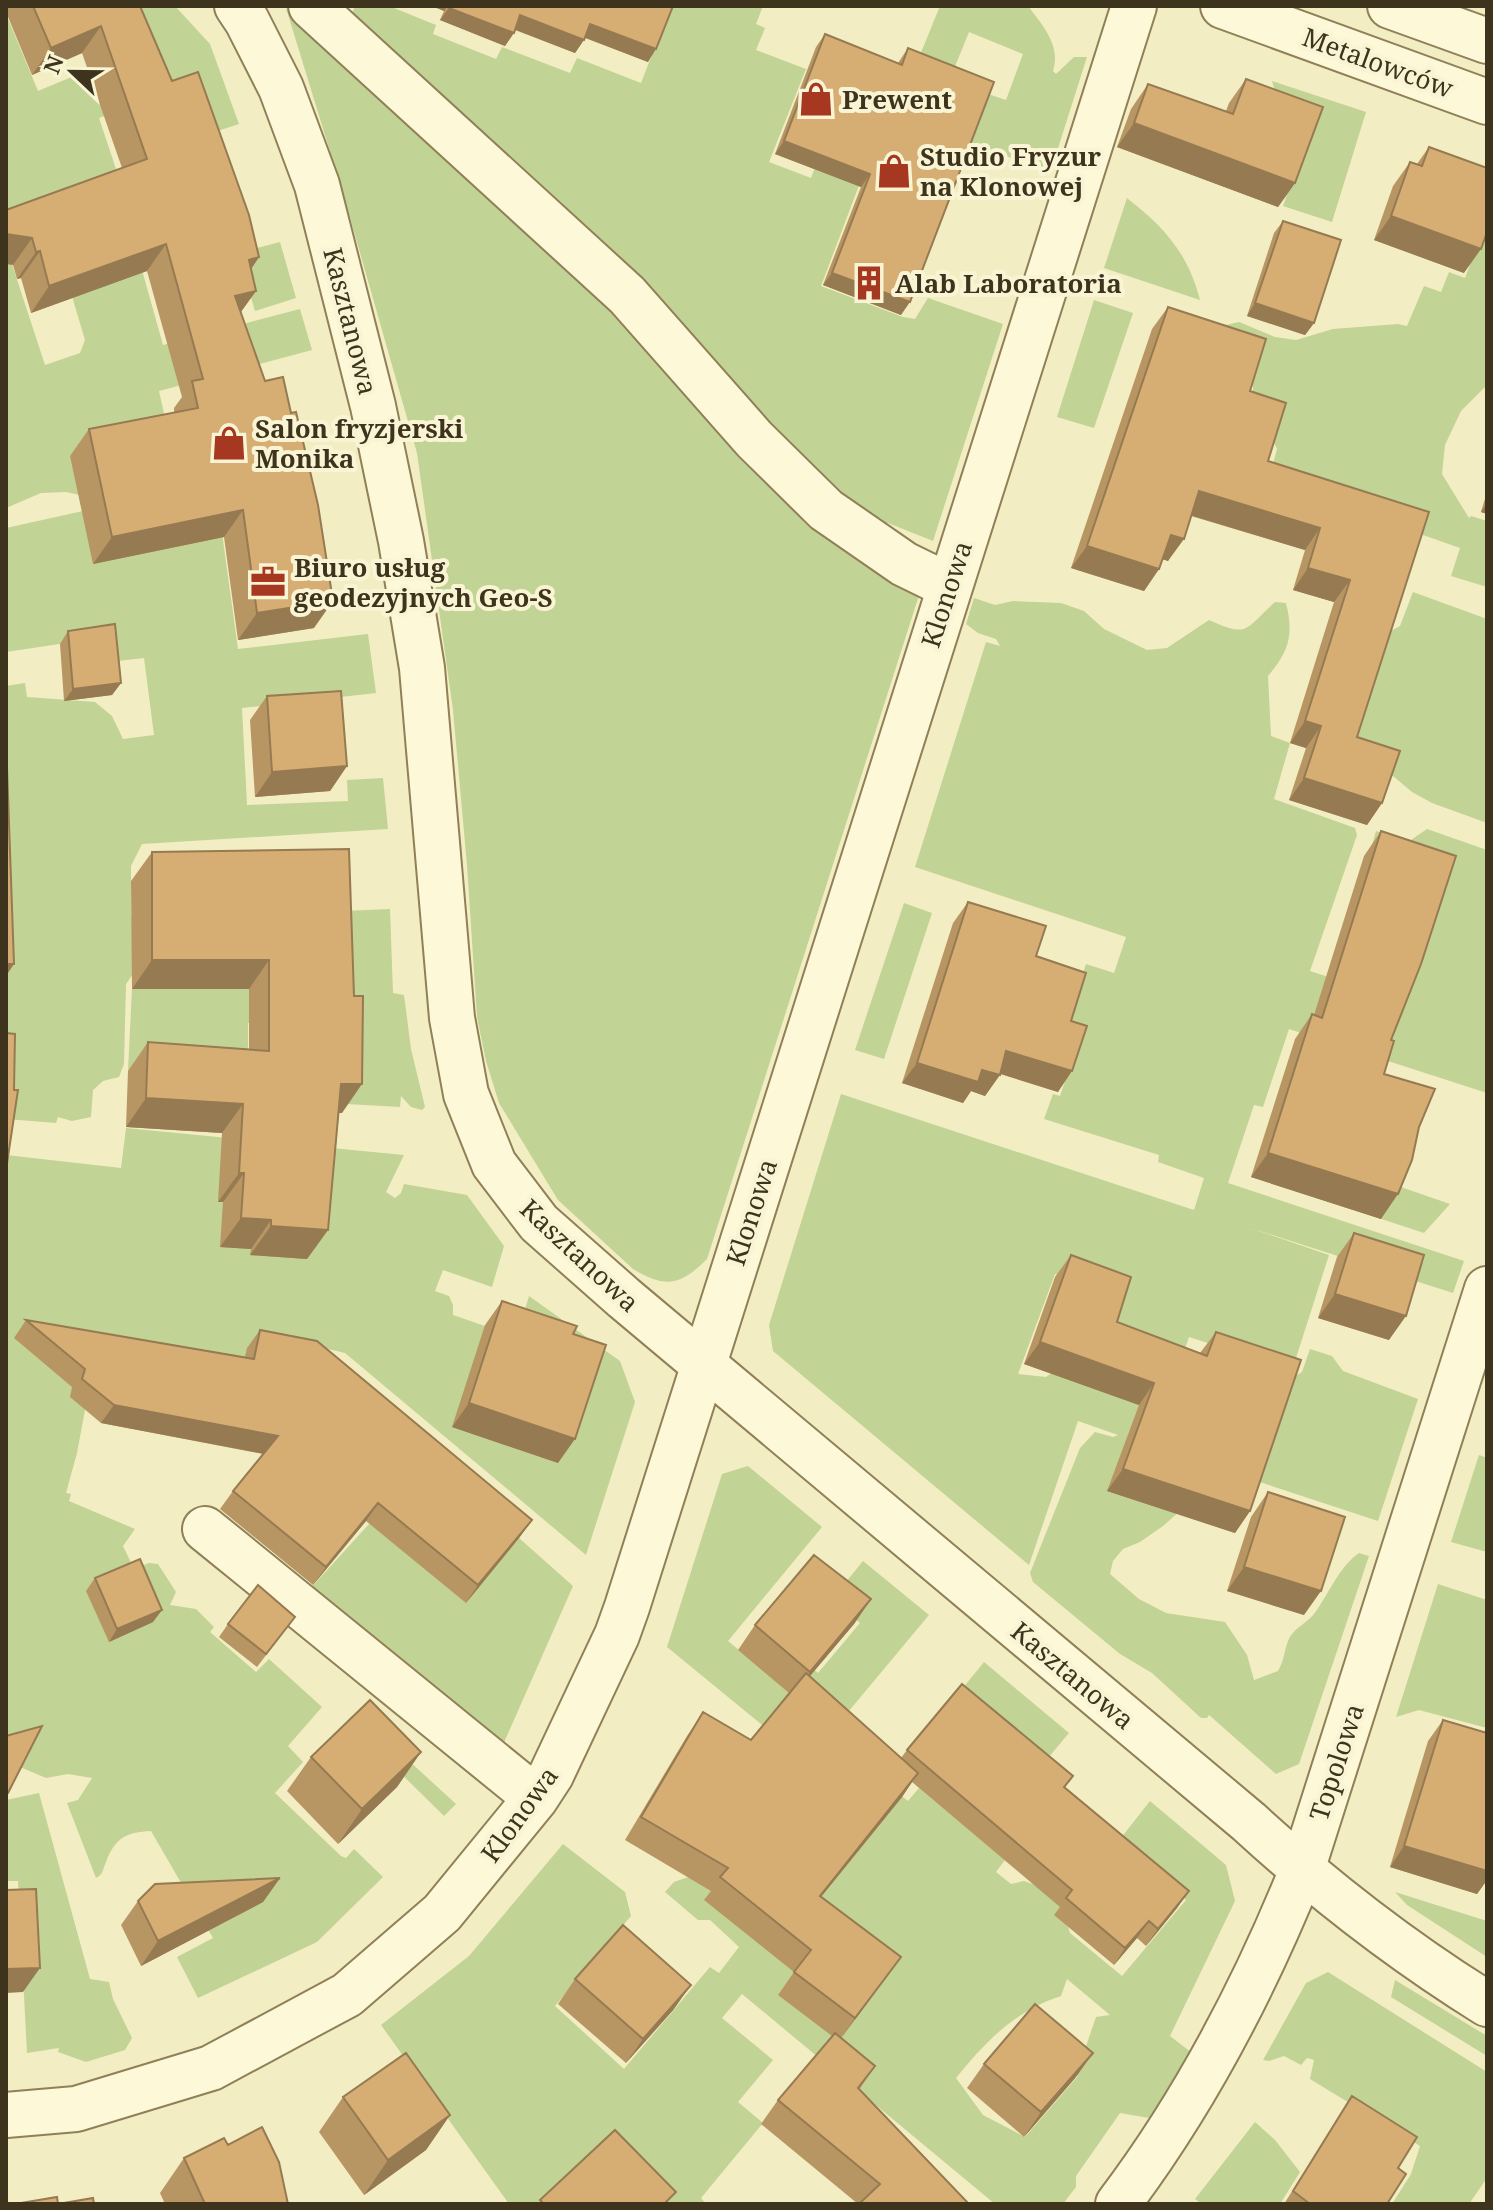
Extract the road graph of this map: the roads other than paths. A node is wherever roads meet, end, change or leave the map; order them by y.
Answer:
1 (237, 6) edge
2 (311, 6) edge
3 (1134, 6) edge
4 (1223, 6) edge
5 (1390, 6) edge
6 (1487, 41) edge
7 (1487, 102) edge
8 (949, 586) junction
9 (1487, 1289) edge
10 (702, 1363) junction
11 (205, 1529) dead end
12 (536, 1798) junction
13 (1302, 1870) junction
14 (1487, 2004) edge
15 (6, 2115) edge
16 (1118, 2204) edge

1 - 10 street, Kasztanowa
2 - 8 street
3 - 8 street, Klonowa
4 - 7 street, Metalowców
5 - 6 street
8 - 10 street, Klonowa
9 - 13 street, Topolowa
10 - 12 street, Klonowa
10 - 13 street, Kasztanowa
11 - 12 street
12 - 15 street, Klonowa
13 - 14 street, Kasztanowa
13 - 16 street, Topolowa

